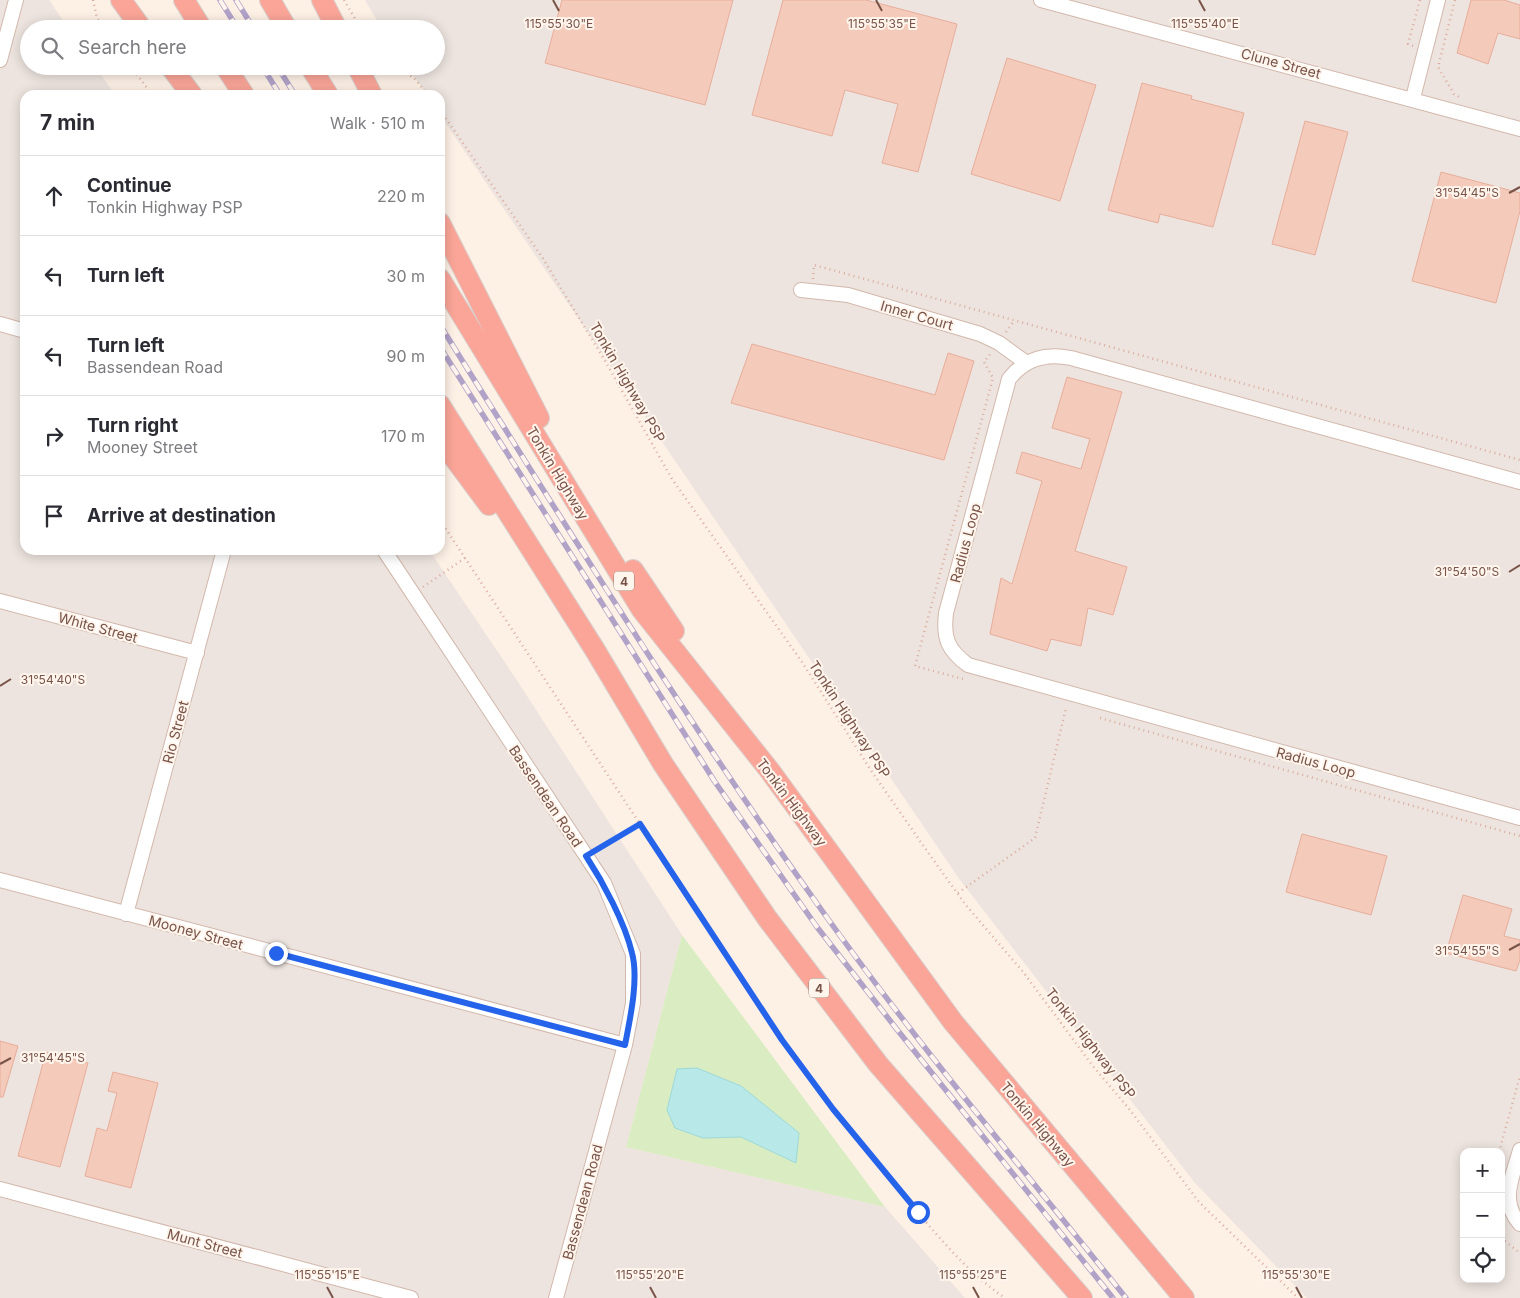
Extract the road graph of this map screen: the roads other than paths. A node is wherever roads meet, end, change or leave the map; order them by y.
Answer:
1 (16, 0) edge
2 (121, 0) edge
3 (184, 0) edge
4 (270, 0) edge
5 (322, 0) edge
6 (1042, 0) edge
7 (1438, 0) edge
8 (135, 20) edge
9 (196, 20) edge
10 (282, 20) edge
11 (332, 20) edge
12 (0, 60) edge
13 (177, 75) edge
14 (232, 75) edge
15 (316, 75) edge
16 (362, 75) edge
17 (188, 90) edge
18 (241, 90) edge
19 (325, 90) edge
20 (369, 90) edge
21 (1413, 98) junction
22 (1520, 129) edge
23 (445, 233) edge
24 (445, 287) edge
25 (806, 290) road end
26 (0, 324) edge
27 (20, 330) edge
28 (1025, 362) junction
29 (445, 414) edge
30 (445, 446) edge
31 (1520, 482) edge
32 (223, 555) edge
33 (387, 555) edge
34 (0, 601) edge
35 (595, 650) junction
36 (197, 653) junction
37 (770, 771) junction
38 (1520, 818) edge
39 (0, 880) edge
40 (126, 914) junction
41 (625, 1045) junction
42 (1520, 1150) edge
43 (0, 1189) edge
44 (1520, 1224) edge
45 (410, 1298) edge
46 (556, 1298) edge
47 (1082, 1298) edge
48 (1184, 1298) edge

1 - 12 street
2 - 8 highway
3 - 9 highway
4 - 10 highway
5 - 11 highway
6 - 21 street, Clune Street
7 - 21 street
13 - 17 highway
14 - 18 highway
15 - 19 highway
16 - 20 highway
21 - 22 street, Clune Street
23 - 37 highway
24 - 37 highway, Tonkin Highway / 4
25 - 28 street, Inner Court
26 - 27 street
28 - 31 street
28 - 38 street, Radius Loop
29 - 35 highway, 4
30 - 35 highway
32 - 36 street, Rio Street
33 - 41 street, Bassendean Road
34 - 36 street, White Street
35 - 47 highway, 4
36 - 40 street, Rio Street
37 - 48 highway, Tonkin Highway / 4
39 - 40 street, Mooney Street
40 - 41 street, Mooney Street
41 - 46 street, Bassendean Road
42 - 44 street
43 - 45 street, Munt Street

